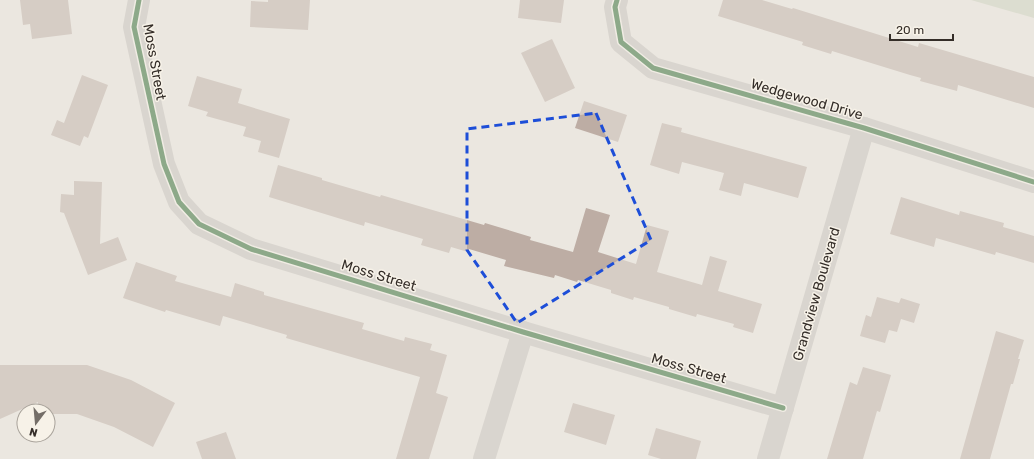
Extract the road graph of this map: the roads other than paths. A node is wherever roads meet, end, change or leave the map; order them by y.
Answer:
1 (139, 0) edge
2 (617, 0) edge
3 (864, 128) junction
4 (1034, 182) edge
5 (523, 332) junction
6 (783, 408) junction
7 (484, 459) edge
8 (768, 459) edge

1 - 5 street, Moss Street
2 - 3 street, Wedgewood Drive
3 - 4 street, Wedgewood Drive
3 - 6 street, Grandview Boulevard
5 - 6 street, Moss Street
5 - 7 street
6 - 8 street, Grandview Boulevard

